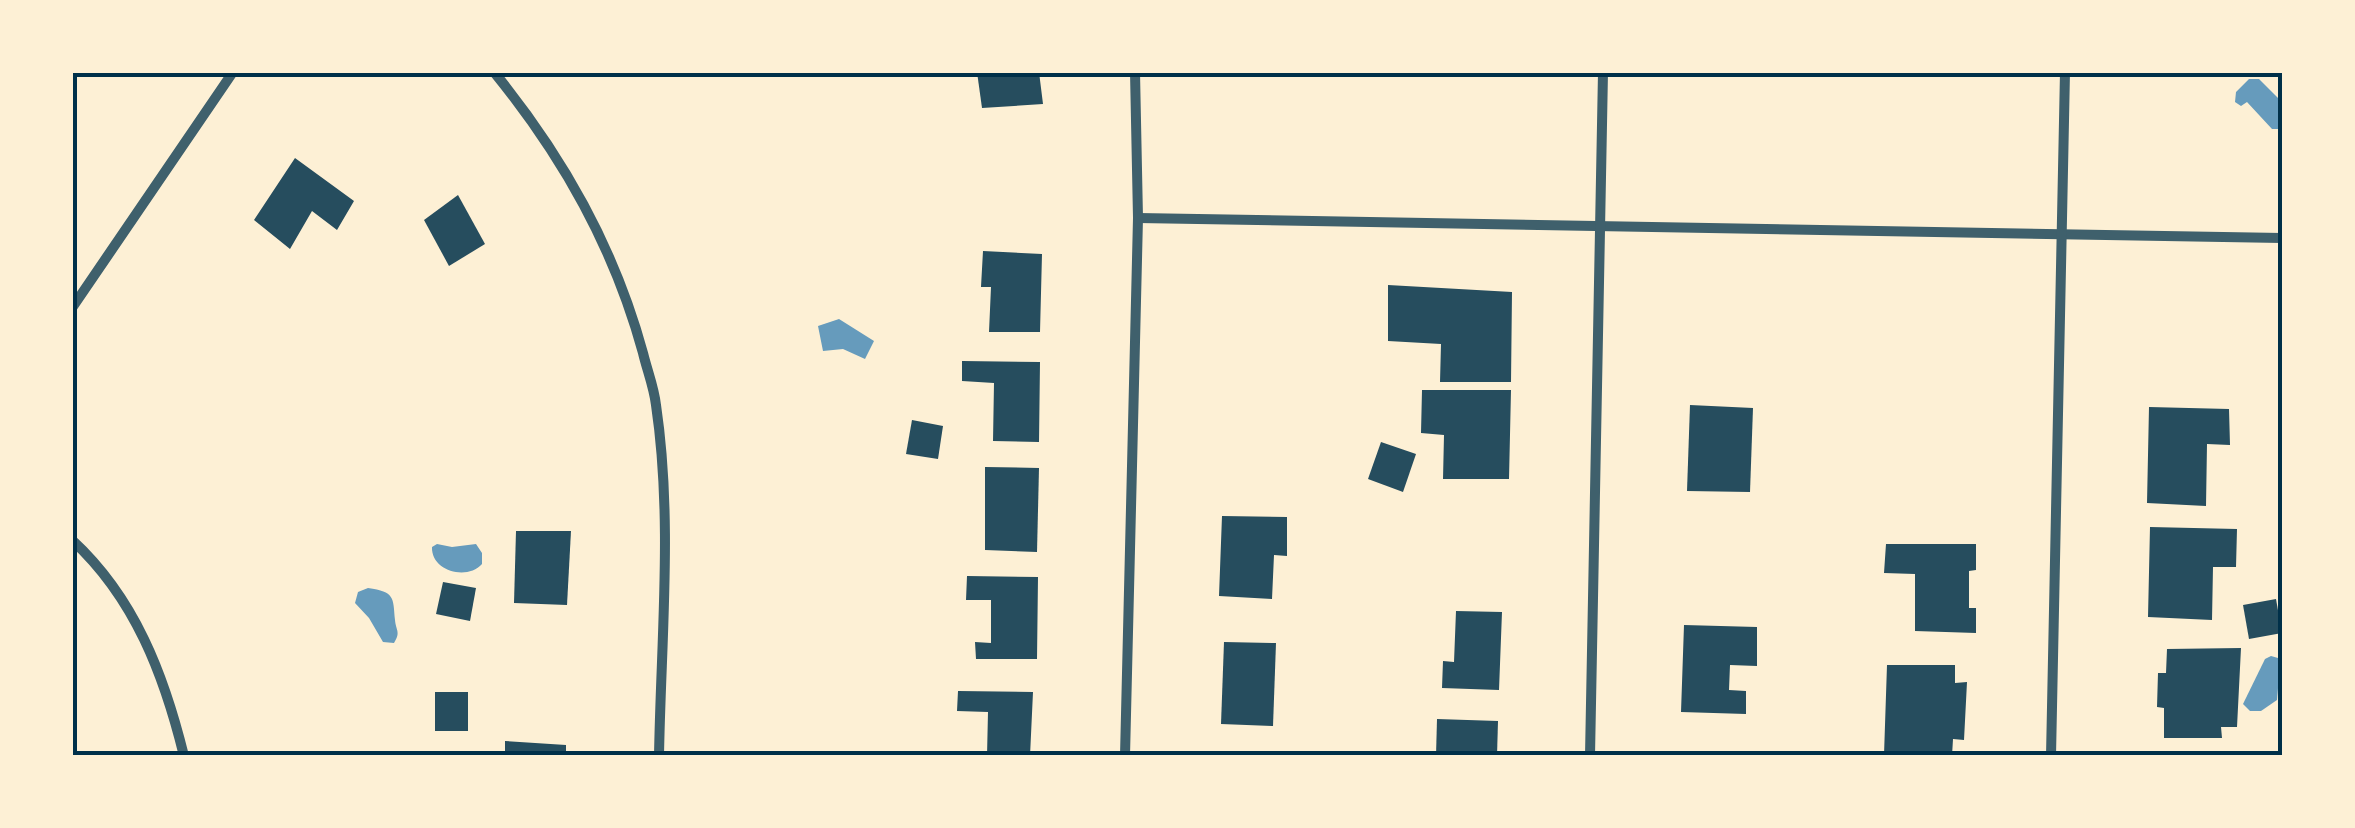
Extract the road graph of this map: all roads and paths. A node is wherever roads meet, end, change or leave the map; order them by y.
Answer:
1 (233, 72) edge
2 (494, 72) edge
3 (1135, 72) edge
4 (1603, 72) edge
5 (2065, 72) edge
6 (1138, 218) junction
7 (1599, 226) junction
8 (2061, 234) junction
9 (2282, 238) edge
10 (72, 308) edge
11 (72, 540) edge
12 (184, 756) edge
13 (658, 756) edge
14 (1125, 756) edge
15 (1590, 756) edge
16 (2051, 756) edge

1 - 10 street
2 - 13 street
3 - 6 street
4 - 7 street
5 - 8 street
6 - 7 street
6 - 14 street
7 - 8 street
7 - 15 street
8 - 9 street
8 - 16 street
11 - 12 street

